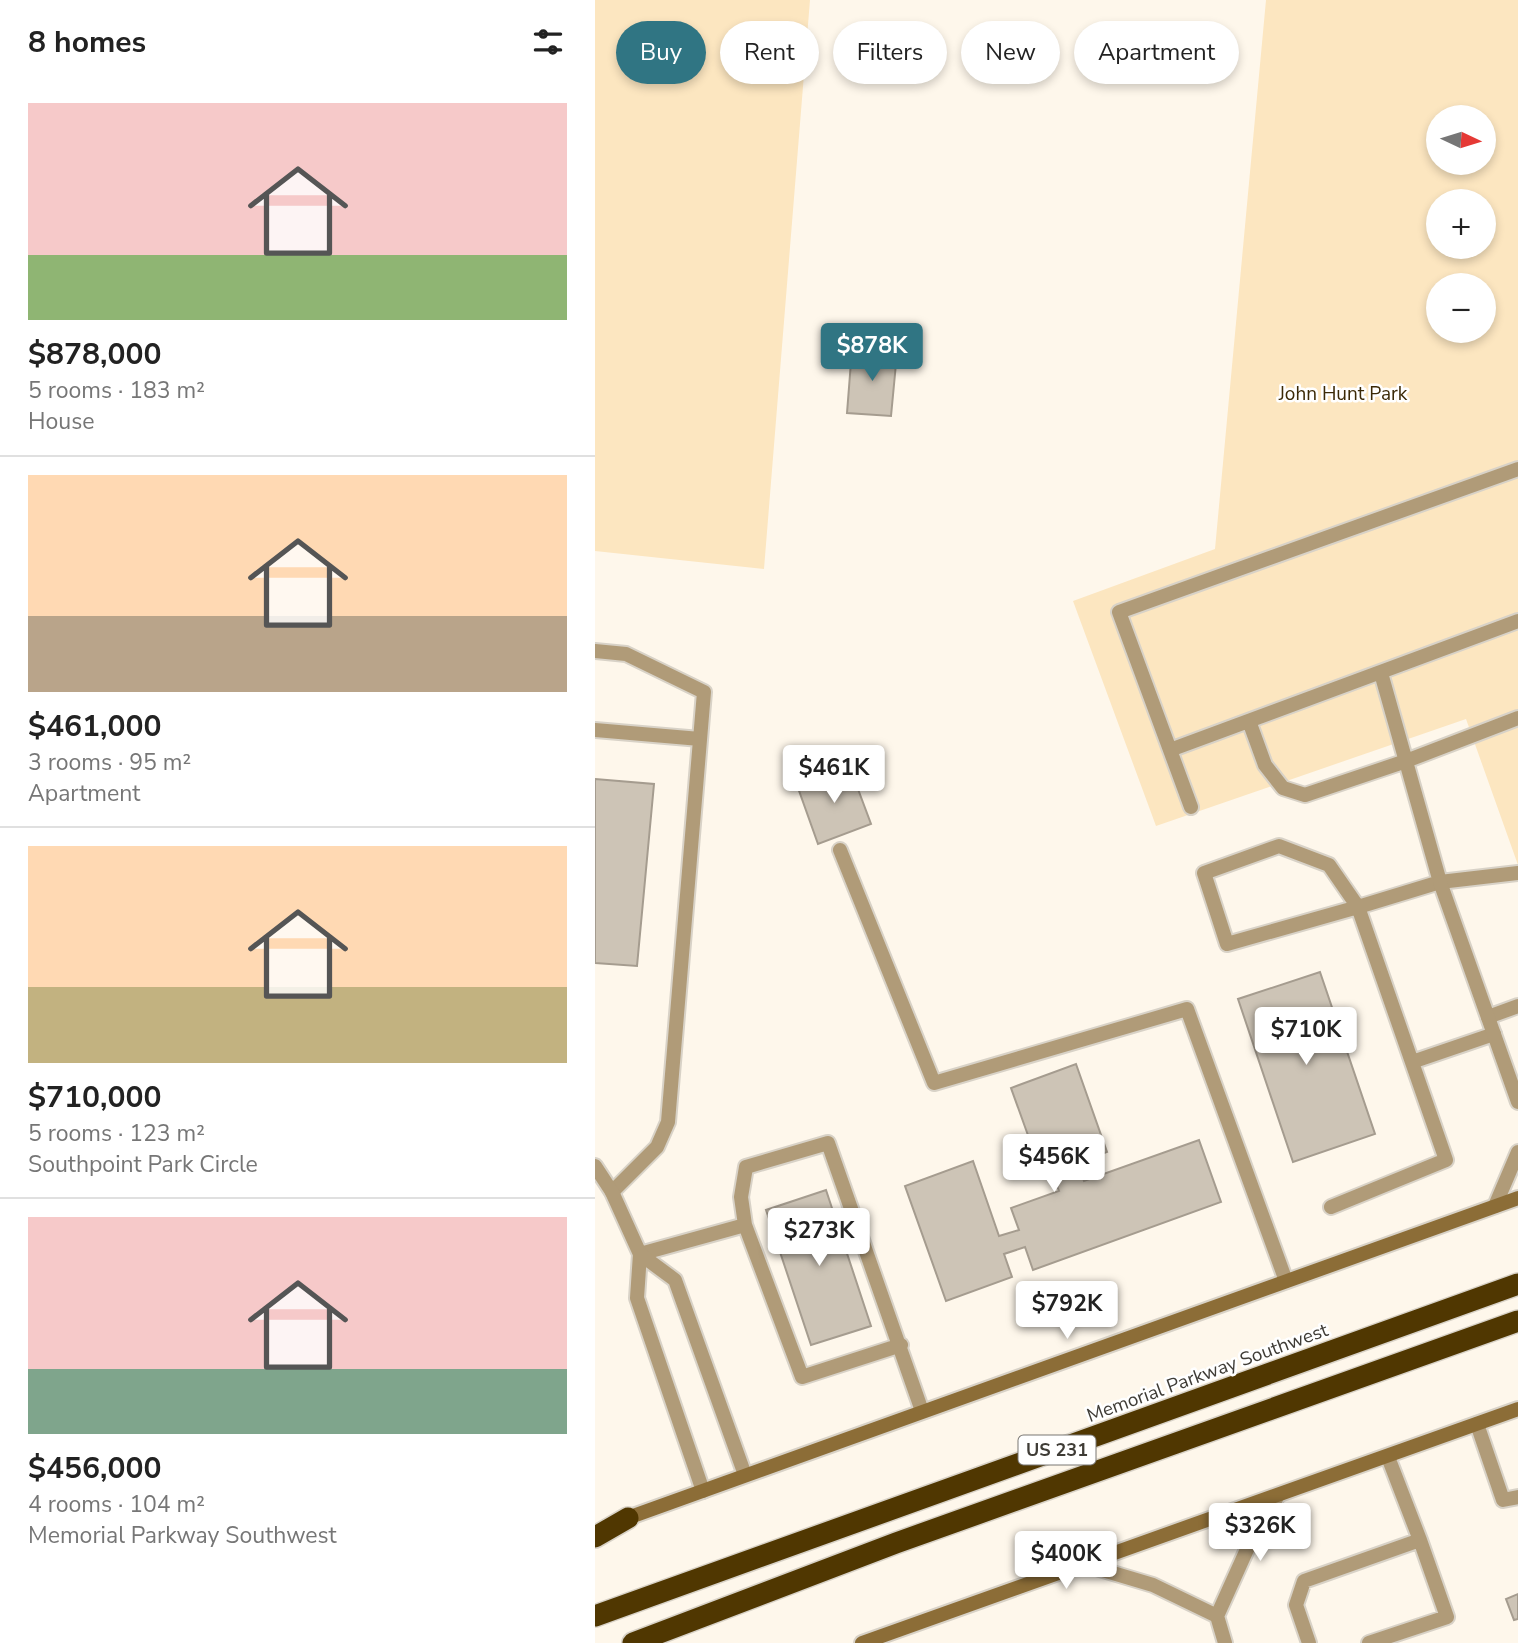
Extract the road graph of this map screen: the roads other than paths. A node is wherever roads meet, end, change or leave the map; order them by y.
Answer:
1 (1518, 469) edge
2 (1518, 621) edge
3 (595, 651) edge
4 (1381, 673) junction
5 (1518, 718) edge
6 (1248, 721) junction
7 (595, 730) edge
8 (700, 739) junction
9 (1170, 750) junction
10 (1406, 761) junction
11 (1191, 807) dead end
12 (840, 850) dead end
13 (1518, 873) edge
14 (1440, 882) junction
15 (1358, 907) junction
16 (1518, 1006) edge
17 (1488, 1017) junction
18 (1494, 1034) junction
19 (1412, 1062) junction
20 (1518, 1102) edge
21 (1518, 1152) edge
22 (595, 1166) edge
23 (612, 1192) junction
24 (1518, 1198) edge
25 (1495, 1206) junction
26 (1331, 1207) dead end
27 (745, 1225) junction
28 (640, 1254) junction
29 (1286, 1281) junction
30 (1518, 1284) edge
31 (1518, 1321) edge
32 (901, 1345) junction
33 (1518, 1409) edge
34 (922, 1411) junction
35 (1477, 1424) junction
36 (1388, 1457) junction
37 (745, 1475) junction
38 (703, 1491) junction
39 (1277, 1497) junction
40 (1518, 1497) edge
41 (628, 1518) junction
42 (595, 1530) edge
43 (595, 1537) edge
44 (1420, 1540) junction
45 (1086, 1565) junction
46 (595, 1616) edge
47 (1217, 1616) junction
48 (633, 1643) edge
49 (862, 1643) edge
50 (1225, 1643) edge
51 (1309, 1643) edge
52 (1369, 1643) edge

1 - 9 street
2 - 4 street
3 - 8 street
4 - 6 street
4 - 10 street
5 - 10 street
6 - 9 street
6 - 10 street
7 - 8 street
8 - 23 street
9 - 11 street
10 - 14 street
12 - 29 street
13 - 14 street
14 - 15 street
14 - 17 street
15 - 15 street
15 - 19 street
16 - 17 street
17 - 18 street
18 - 19 street
18 - 20 street
19 - 26 street
21 - 25 street
22 - 23 street
23 - 28 street
24 - 25 main road
25 - 29 main road
27 - 28 street
27 - 32 street
27 - 32 street
28 - 37 street
28 - 38 street
29 - 34 main road
30 - 46 highway, Memorial Parkway Southwest / US 231
31 - 48 highway, US 231
32 - 34 street
33 - 35 main road
34 - 37 main road
35 - 36 main road
35 - 40 street
36 - 39 main road
36 - 44 street
37 - 38 main road
38 - 41 main road
39 - 45 main road
39 - 47 street
41 - 42 main road
41 - 43 highway
44 - 51 street
44 - 52 street
45 - 47 street
45 - 49 main road
47 - 50 street

